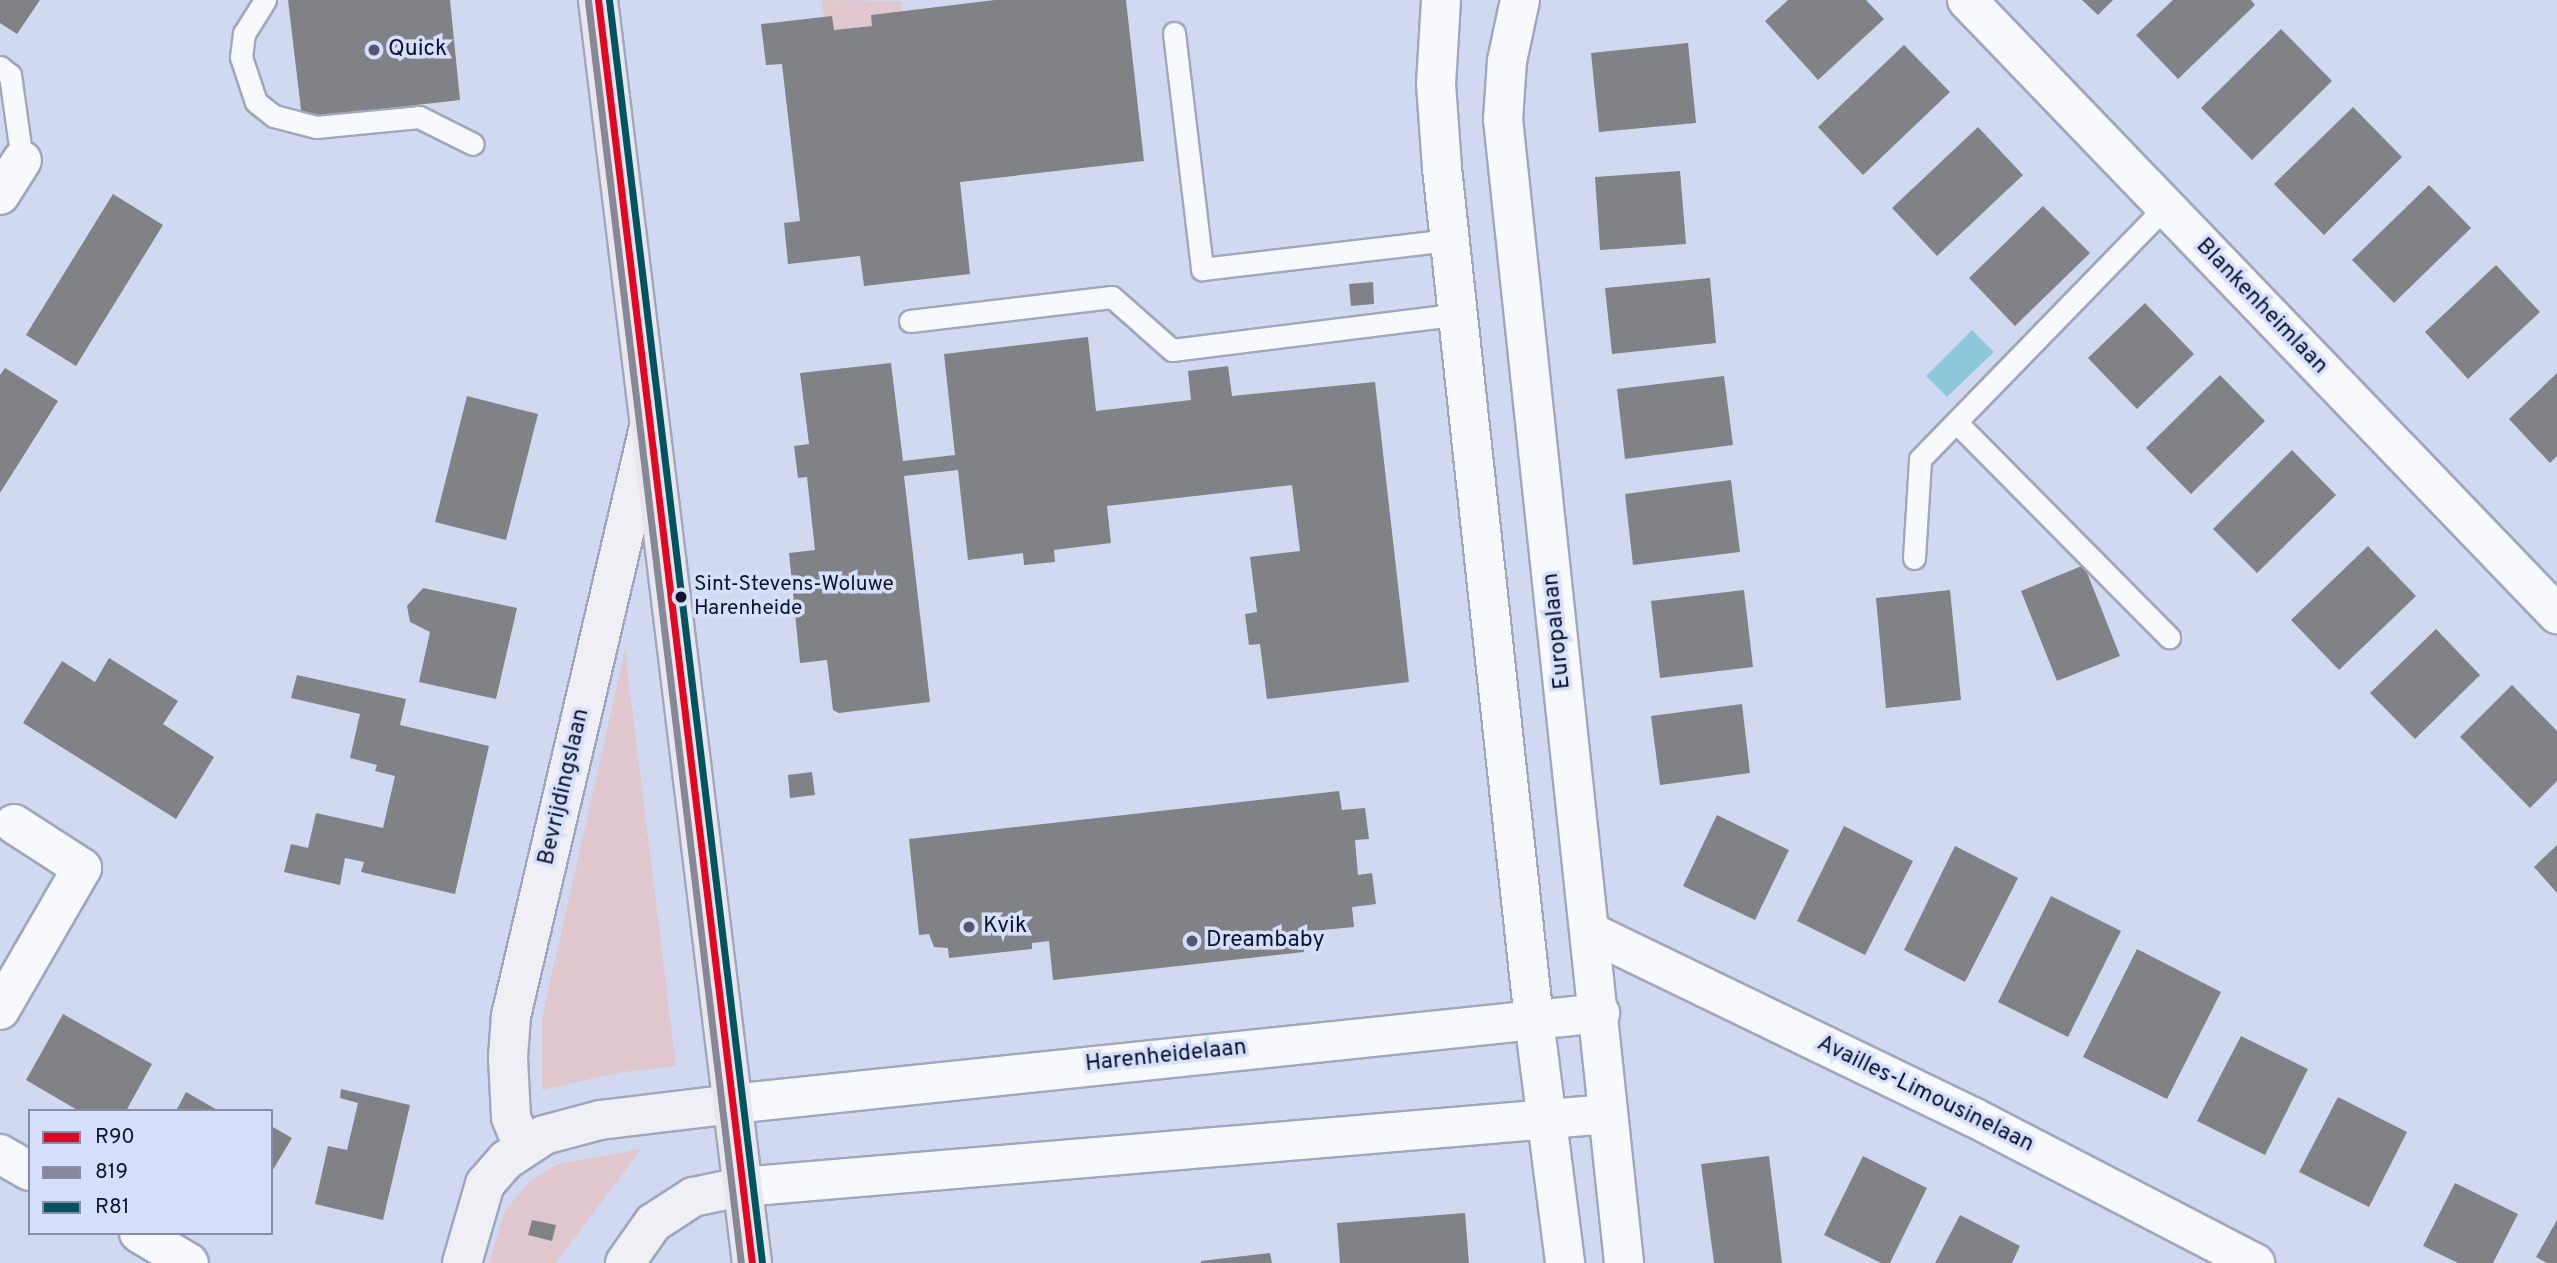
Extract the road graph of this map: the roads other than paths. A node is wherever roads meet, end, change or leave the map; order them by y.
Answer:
1 (265, 0) edge
2 (598, 0) edge
3 (1441, 0) edge
4 (1520, 0) edge
5 (1967, 0) edge
6 (1174, 33) dead end
7 (0, 67) edge
8 (473, 144) dead end
9 (22, 160) joint
10 (0, 194) edge
11 (2165, 207) junction
12 (1450, 240) junction
13 (1459, 314) junction
14 (910, 321) dead end
15 (1956, 422) junction
16 (649, 428) junction
17 (1914, 558) dead end
18 (2557, 614) edge
19 (2168, 637) dead end
20 (14, 824) dead end
21 (1592, 933) junction
22 (0, 1010) edge
23 (1600, 1013) junction
24 (1534, 1020) junction
25 (732, 1104) junction
26 (1608, 1114) junction
27 (1548, 1119) junction
28 (523, 1147) junction
29 (0, 1154) edge
30 (28, 1170) edge
31 (741, 1187) junction
32 (142, 1235) edge
33 (189, 1263) edge
34 (462, 1263) edge
35 (625, 1263) edge
36 (752, 1263) edge
37 (1565, 1263) edge
38 (1624, 1263) edge
39 (2255, 1263) edge

1 - 8 lane
2 - 16 main road
3 - 12 street
4 - 21 street, Europalaan
5 - 11 street, Blankenheimlaan
6 - 12 lane
7 - 9 lane
9 - 10 street
11 - 15 lane
11 - 18 street, Blankenheimlaan
12 - 13 street
13 - 14 lane
13 - 24 street
15 - 17 lane
15 - 19 lane
16 - 25 main road
16 - 28 street, Bevrijdingslaan
20 - 22 street
21 - 23 street, Europalaan
21 - 39 street, Availles-Limousinelaan
23 - 24 street, Harenheidelaan
23 - 26 street, Europalaan
24 - 25 street, Harenheidelaan
24 - 27 street
25 - 28 street
25 - 31 main road
26 - 27 street
26 - 38 street, Europalaan
27 - 31 street
27 - 37 street
28 - 34 street
29 - 30 street
31 - 35 street
31 - 36 main road
32 - 33 street

